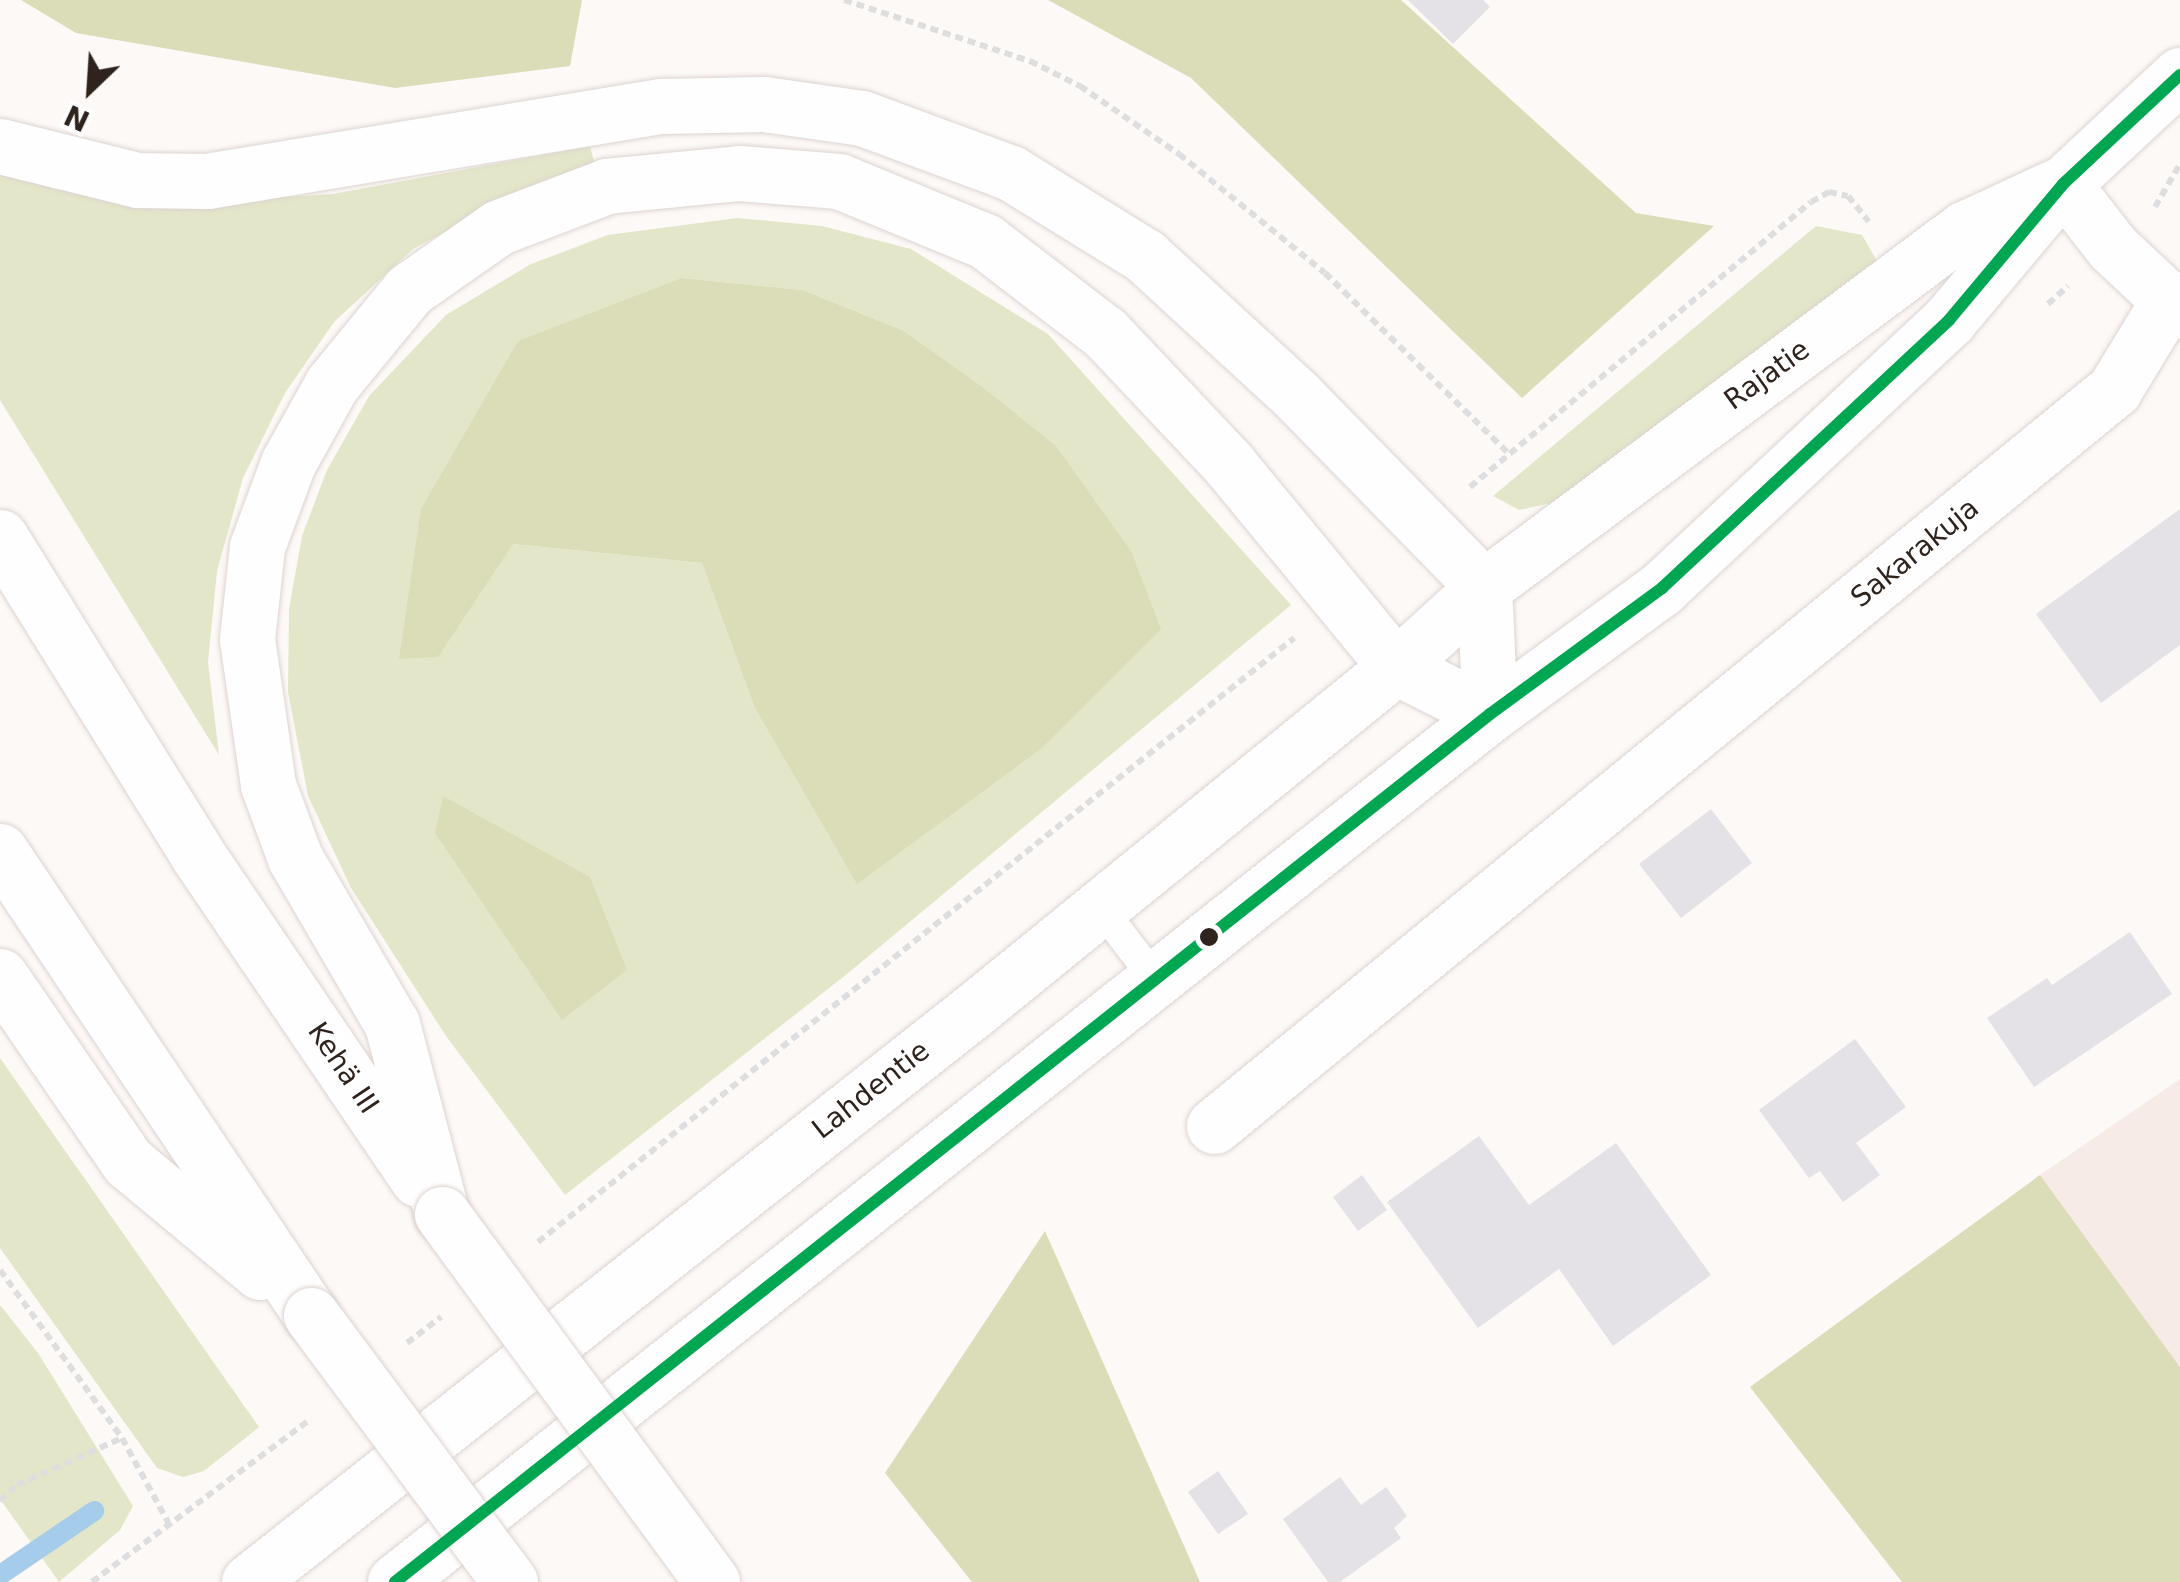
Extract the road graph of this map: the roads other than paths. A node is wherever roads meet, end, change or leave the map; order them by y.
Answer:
1 (2180, 75) edge
2 (0, 146) edge
3 (2062, 184) junction
4 (2175, 304) edge
5 (0, 536) edge
6 (1484, 587) junction
7 (1396, 667) junction
8 (1490, 714) junction
9 (0, 851) edge
10 (1099, 906) junction
11 (0, 976) edge
12 (1158, 983) junction
13 (1214, 1126) dead end
14 (442, 1214) junction
15 (311, 1314) junction
16 (249, 1582) edge
17 (395, 1582) edge
18 (510, 1582) edge
19 (712, 1582) edge

1 - 3 main road, Rajatie
2 - 6 main road
3 - 4 main road
3 - 6 main road, Rajatie
3 - 8 main road, Rajatie
4 - 13 main road, Sakarakuja
5 - 14 main road, Kehä III
6 - 7 main road, Lahdentie
6 - 8 main road
7 - 8 main road
7 - 10 main road, Lahdentie
7 - 14 main road
8 - 12 main road
9 - 15 main road
10 - 12 lane
10 - 16 main road, Lahdentie
11 - 15 main road
12 - 17 main road
14 - 19 main road, Kehä III, bridge
15 - 18 main road, bridge

